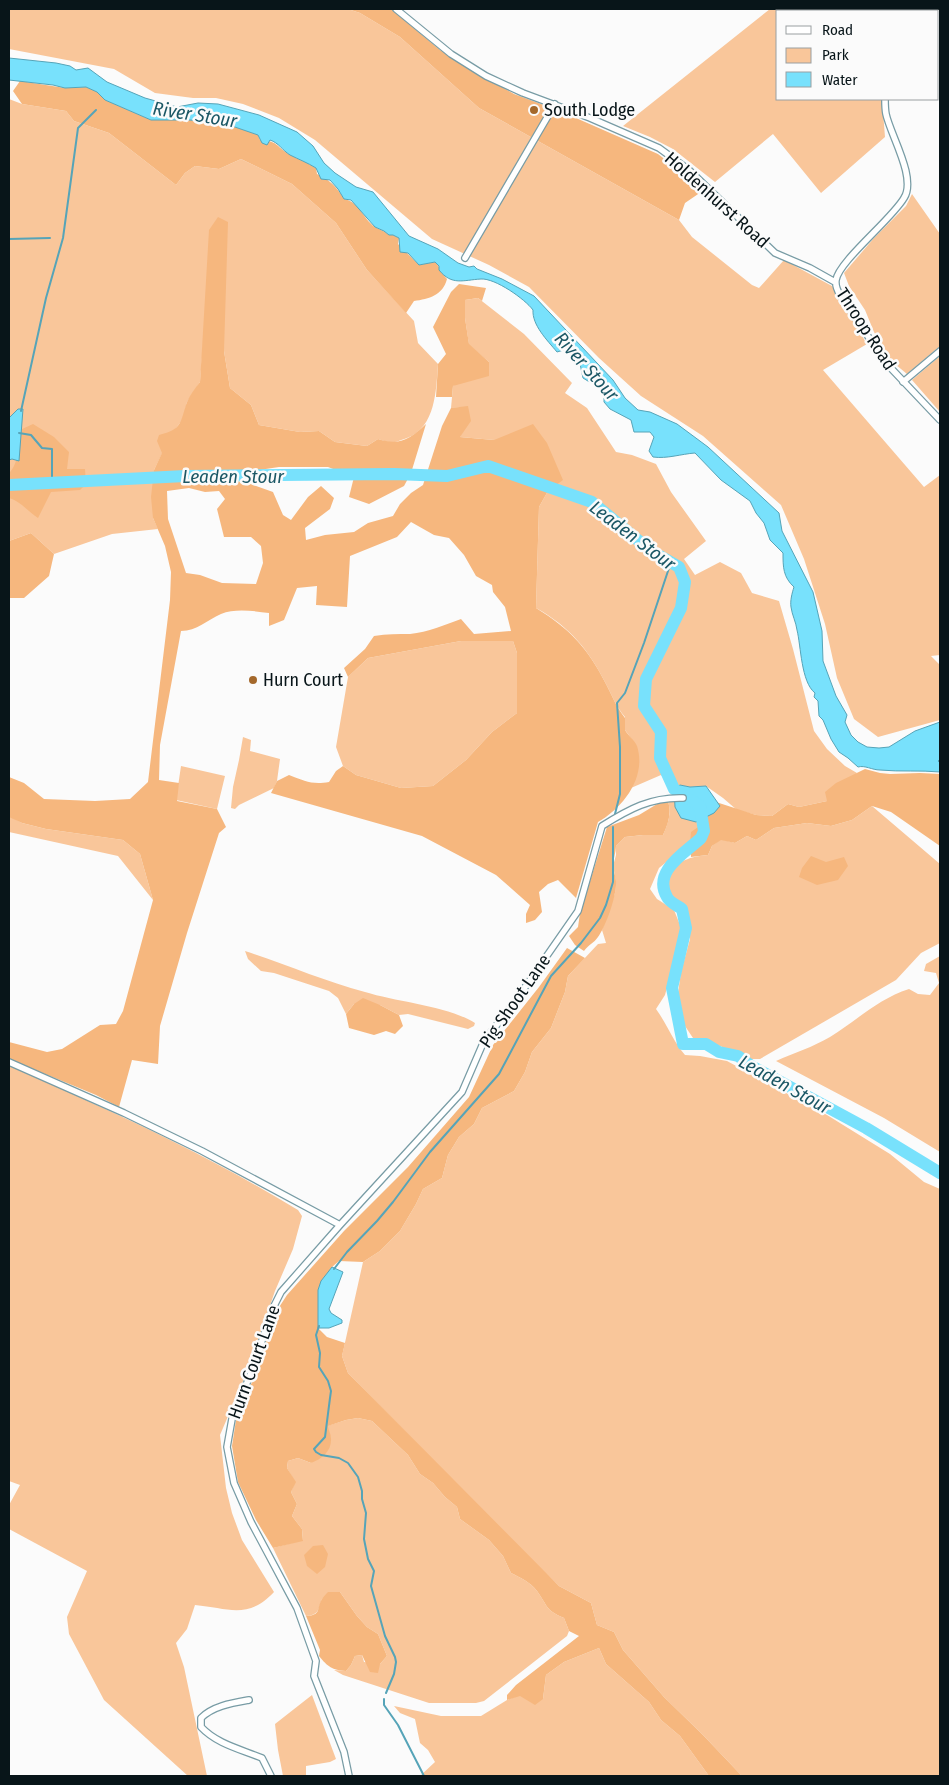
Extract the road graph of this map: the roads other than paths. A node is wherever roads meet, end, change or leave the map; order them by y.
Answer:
1 (396, 9) edge
2 (885, 100) edge
3 (555, 104) junction
4 (465, 258) dead end
5 (835, 282) junction
6 (940, 351) edge
7 (903, 382) junction
8 (940, 420) edge
9 (683, 798) dead end
10 (9, 1062) edge
11 (340, 1225) junction
12 (249, 1700) dead end
13 (271, 1776) edge
14 (349, 1776) edge

1 - 3 street, Holdenhurst Road
2 - 5 street, Throop Road
3 - 4 street
3 - 5 street, Holdenhurst Road
5 - 7 street, Throop Road
6 - 7 street
7 - 8 street, Throop Road
9 - 11 street, Pig Shoot Lane
10 - 11 street
11 - 14 street, Hurn Court Lane
12 - 13 street

